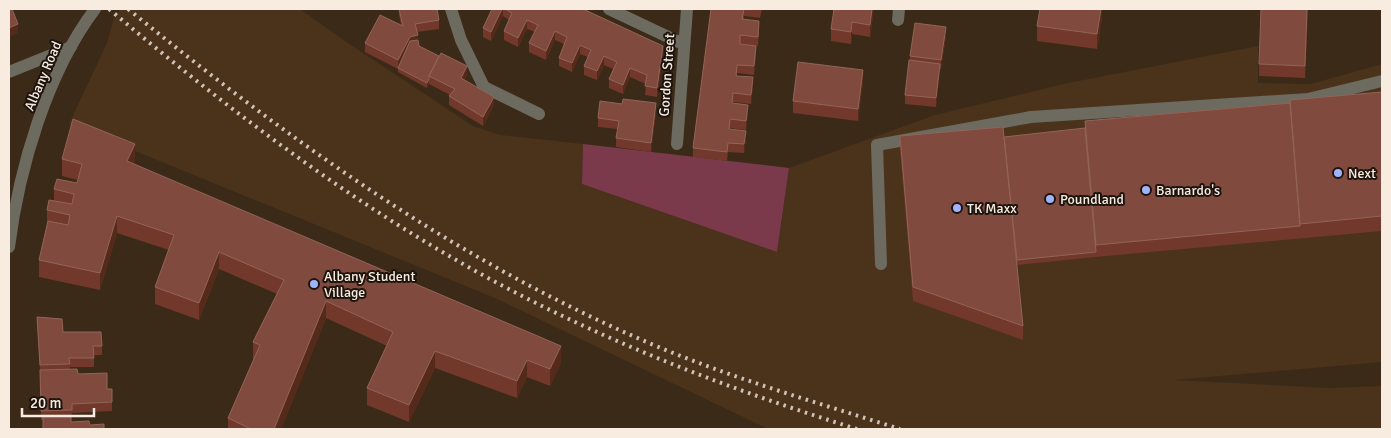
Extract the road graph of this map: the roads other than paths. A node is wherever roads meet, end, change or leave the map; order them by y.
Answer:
1 (95, 9) edge
2 (451, 9) edge
3 (609, 9) edge
4 (687, 9) edge
5 (683, 44) junction
6 (70, 46) junction
7 (9, 72) edge
8 (1382, 81) edge
9 (539, 114) dead end
10 (677, 144) dead end
11 (9, 247) edge
12 (881, 264) dead end

1 - 6 street, Albany Road
2 - 9 street
3 - 5 street
4 - 5 street, Gordon Street
5 - 10 street, Gordon Street
6 - 7 street
6 - 11 street, Albany Road
8 - 12 street

